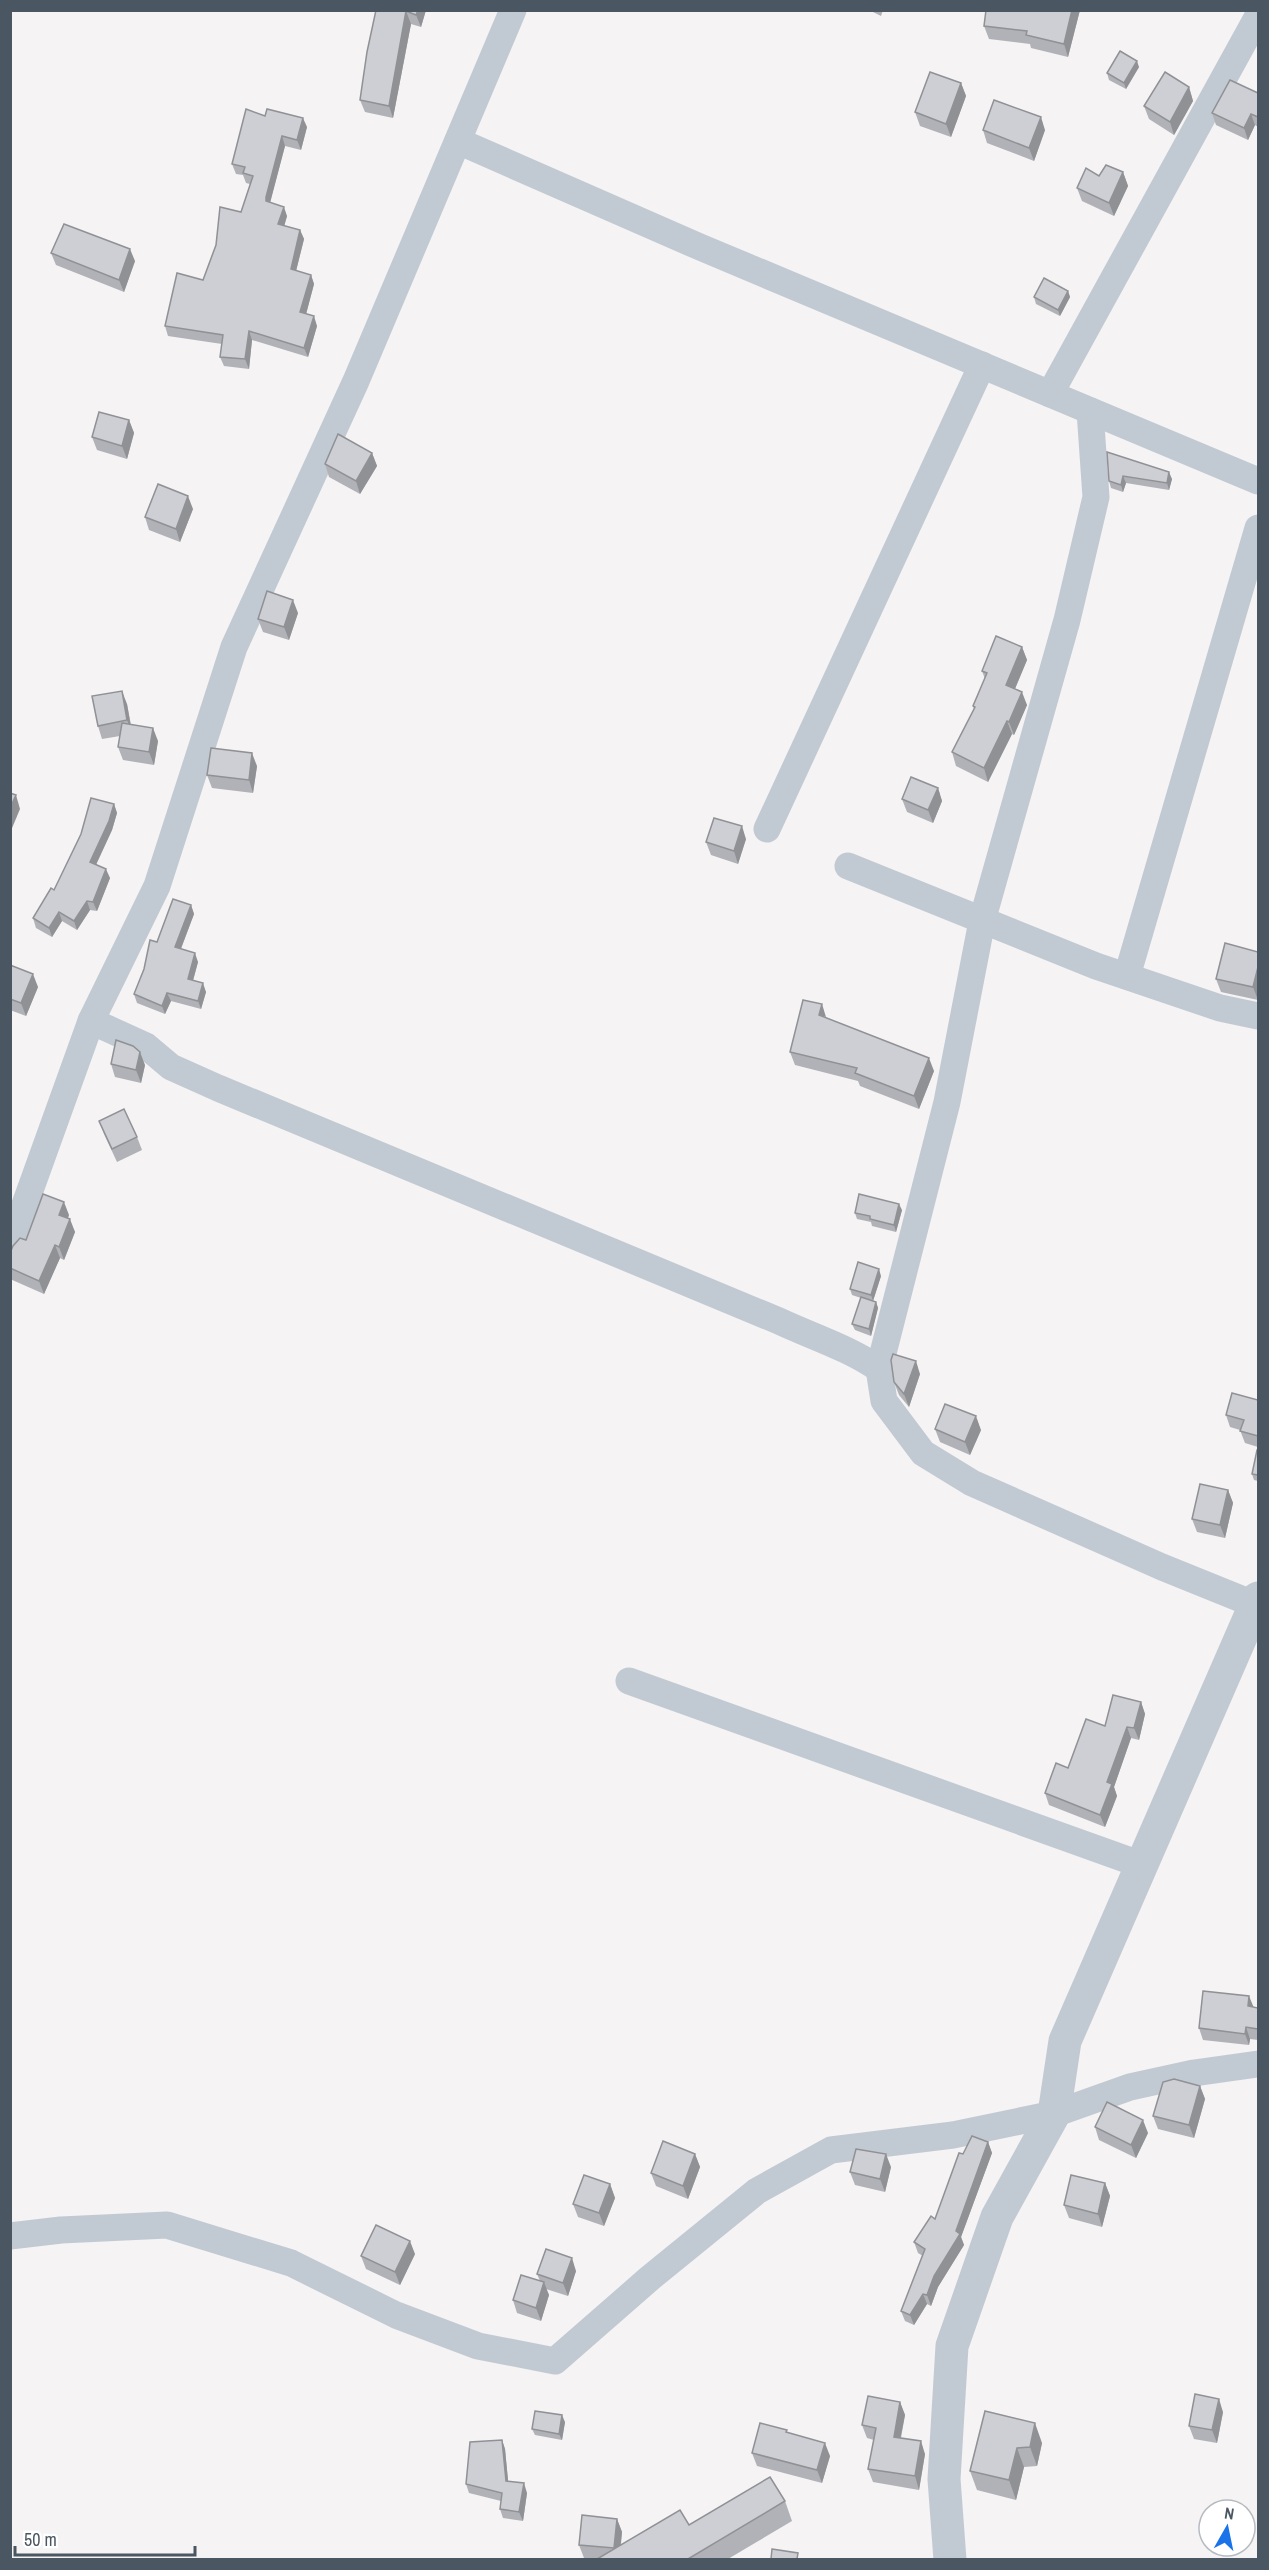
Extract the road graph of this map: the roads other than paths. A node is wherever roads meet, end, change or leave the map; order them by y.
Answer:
1 (513, 10) edge
2 (1258, 16) edge
3 (458, 141) junction
4 (982, 365) junction
5 (1050, 394) junction
6 (1090, 411) junction
7 (1258, 482) edge
8 (1258, 528) edge
9 (766, 829) dead end
10 (848, 867) dead end
11 (982, 921) junction
12 (1127, 976) junction
13 (1258, 1016) edge
14 (91, 1021) junction
15 (10, 1246) edge
16 (879, 1369) junction
17 (1257, 1602) edge
18 (629, 1681) dead end
19 (1142, 1865) junction
20 (1258, 2064) edge
21 (1054, 2114) junction
22 (10, 2236) edge
23 (950, 2559) edge

1 - 3 street
2 - 5 street
3 - 4 street
3 - 14 street
4 - 5 street
4 - 9 street
5 - 6 street
6 - 7 street
6 - 11 street
8 - 12 street
10 - 11 street
11 - 12 street
11 - 16 street
12 - 13 street
14 - 15 street
14 - 16 street
16 - 17 street
17 - 19 street
18 - 19 street
19 - 21 street
20 - 21 street
21 - 22 street
21 - 23 street

